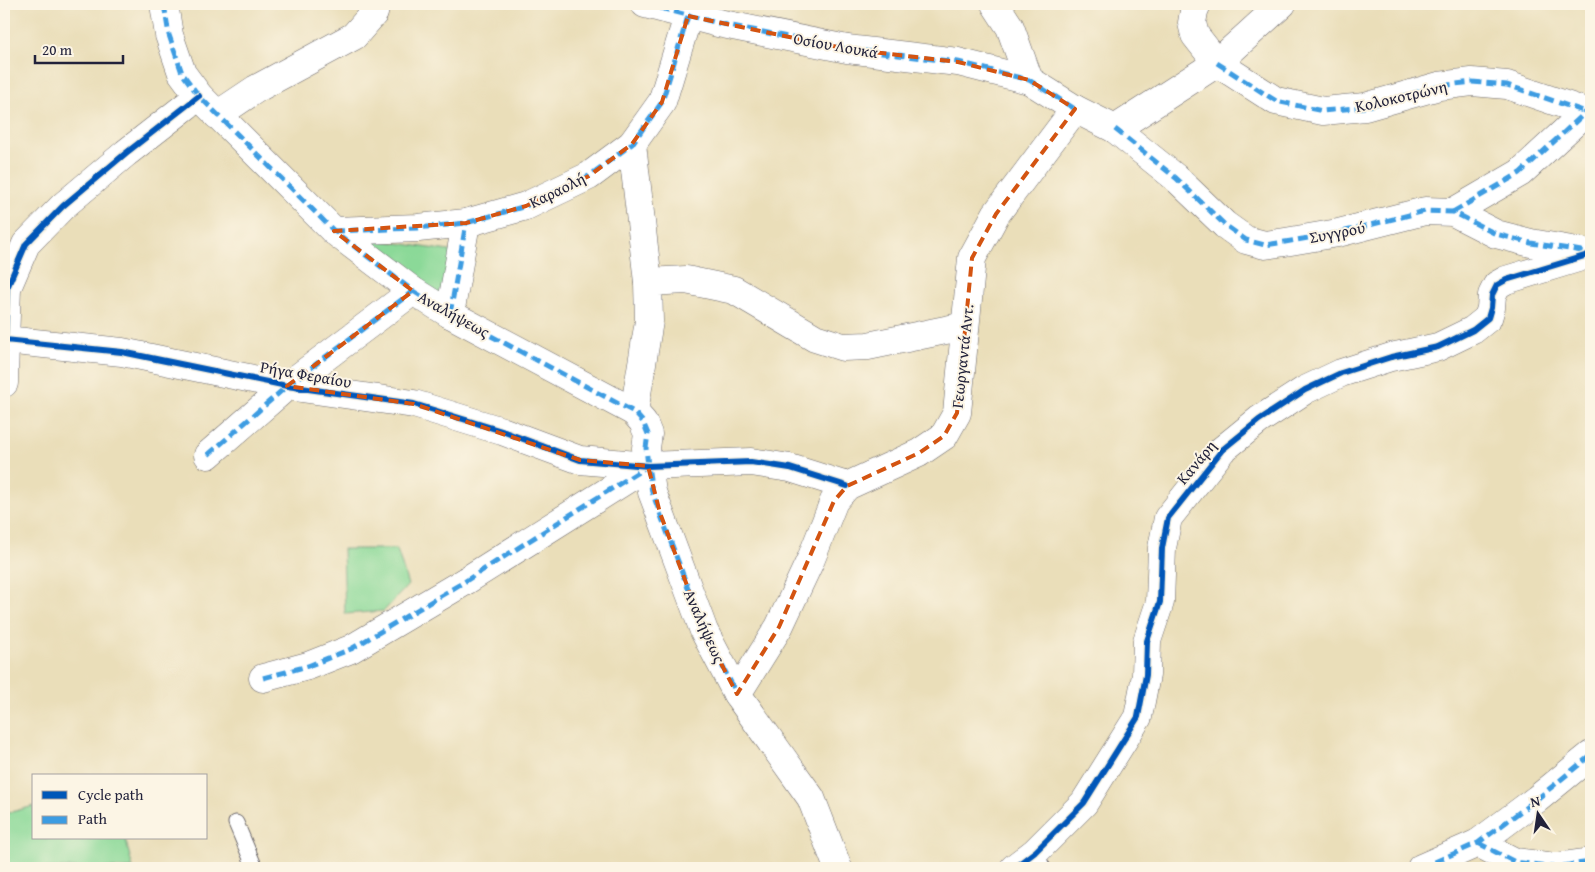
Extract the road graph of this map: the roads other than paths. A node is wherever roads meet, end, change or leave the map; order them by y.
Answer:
1 (164, 4) edge
2 (376, 4) edge
3 (644, 4) edge
4 (995, 4) edge
5 (1197, 4) edge
6 (1282, 4) edge
7 (688, 16) junction
8 (1217, 63) junction
9 (1029, 80) junction
10 (208, 105) junction
11 (1075, 109) junction
12 (1588, 111) edge
13 (1115, 129) junction
14 (632, 144) junction
15 (1454, 212) junction
16 (466, 223) junction
17 (334, 230) junction
18 (1591, 253) edge
19 (648, 282) junction
20 (413, 291) junction
21 (450, 314) junction
22 (965, 326) junction
23 (5, 340) edge
24 (4, 383) edge
25 (287, 386) junction
26 (634, 412) junction
27 (208, 455) dead end
28 (648, 466) junction
29 (847, 486) junction
30 (263, 678) dead end
31 (737, 694) junction
32 (1591, 755) edge
33 (236, 823) dead end
34 (1478, 843) junction
35 (1039, 860) edge
36 (1591, 862) edge
37 (255, 868) edge
38 (838, 868) edge
39 (1014, 868) edge
40 (1421, 868) edge

1 - 10 street, Αναλήψεως
2 - 10 street
3 - 7 street, Οσίου Λουκά
4 - 9 street
5 - 8 street, Κολοκοτρώνη
6 - 8 street
7 - 9 street, Οσίου Λουκά
7 - 14 street, Καραολή
8 - 12 street, Κολοκοτρώνη
8 - 13 street
9 - 11 street, Οσίου Λουκά
10 - 17 street, Αναλήψεως
10 - 23 street
11 - 13 street, Συγγρού
11 - 22 street, Γεωργαντά Αντ.
12 - 15 street
13 - 15 street, Συγγρού
14 - 16 street, Καραολή
14 - 19 street
15 - 18 street, Συγγρού
16 - 17 street, Καραολή
16 - 21 street
17 - 20 street, Αναλήψεως
18 - 35 street, Κανάρη
19 - 22 street
19 - 26 street
20 - 21 street, Αναλήψεως
20 - 25 street
21 - 26 street, Αναλήψεως
22 - 29 street, Γεωργαντά Αντ.
23 - 24 street
23 - 25 street, Ρήγα Φεραίου
25 - 27 street
25 - 28 street, Ρήγα Φεραίου
26 - 28 street, Αναλήψεως
28 - 29 street, Ρήγα Φεραίου
28 - 30 street
28 - 31 street, Αναλήψεως
29 - 31 street, Γεωργαντά Αντ.
31 - 38 street, Αναλήψεως
32 - 34 street
33 - 37 lane
34 - 36 street
34 - 40 street
35 - 39 street, Κανάρη

